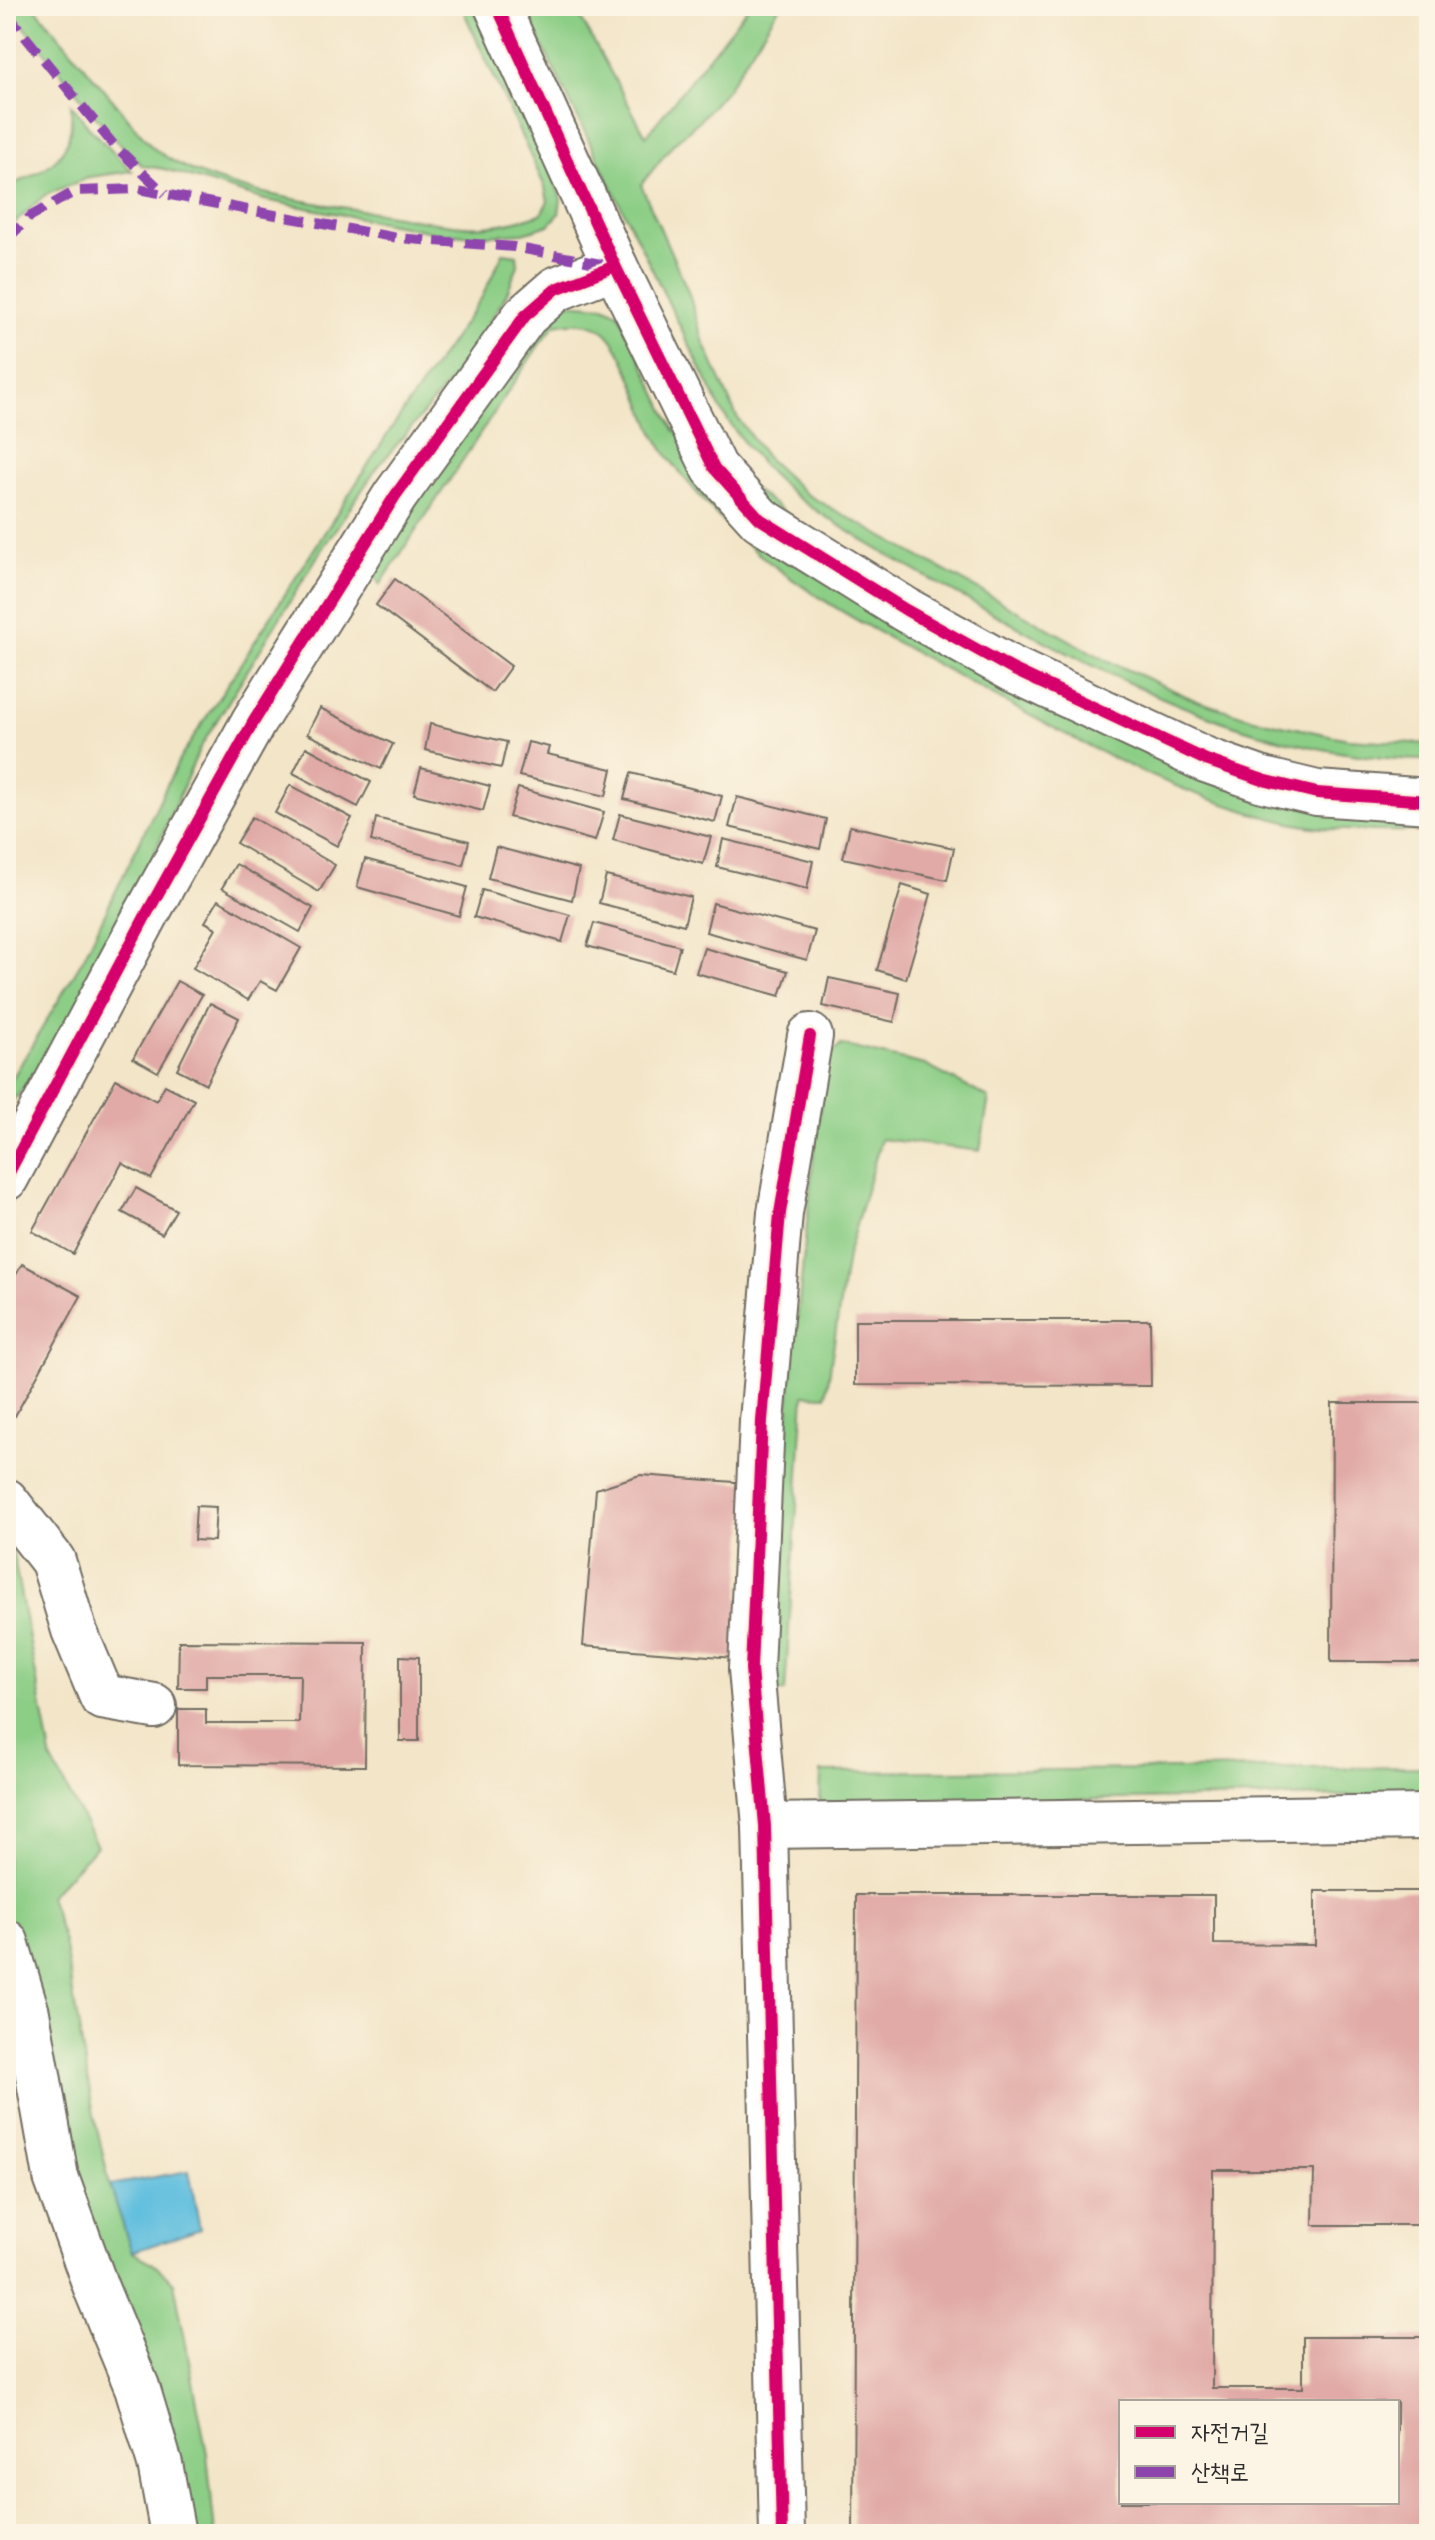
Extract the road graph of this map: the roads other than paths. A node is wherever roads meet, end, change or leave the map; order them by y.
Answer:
1 (497, 6) edge
2 (615, 266) junction
3 (1429, 801) edge
4 (810, 1036) dead end
5 (6, 1178) edge
6 (6, 1501) edge
7 (154, 1706) dead end
8 (1429, 1817) edge
9 (765, 1826) junction
10 (6, 1942) edge
11 (173, 2534) edge
12 (782, 2534) edge

1 - 2 street
2 - 3 street
2 - 5 street
4 - 9 street
6 - 7 street
8 - 9 street
9 - 12 street
10 - 11 street

